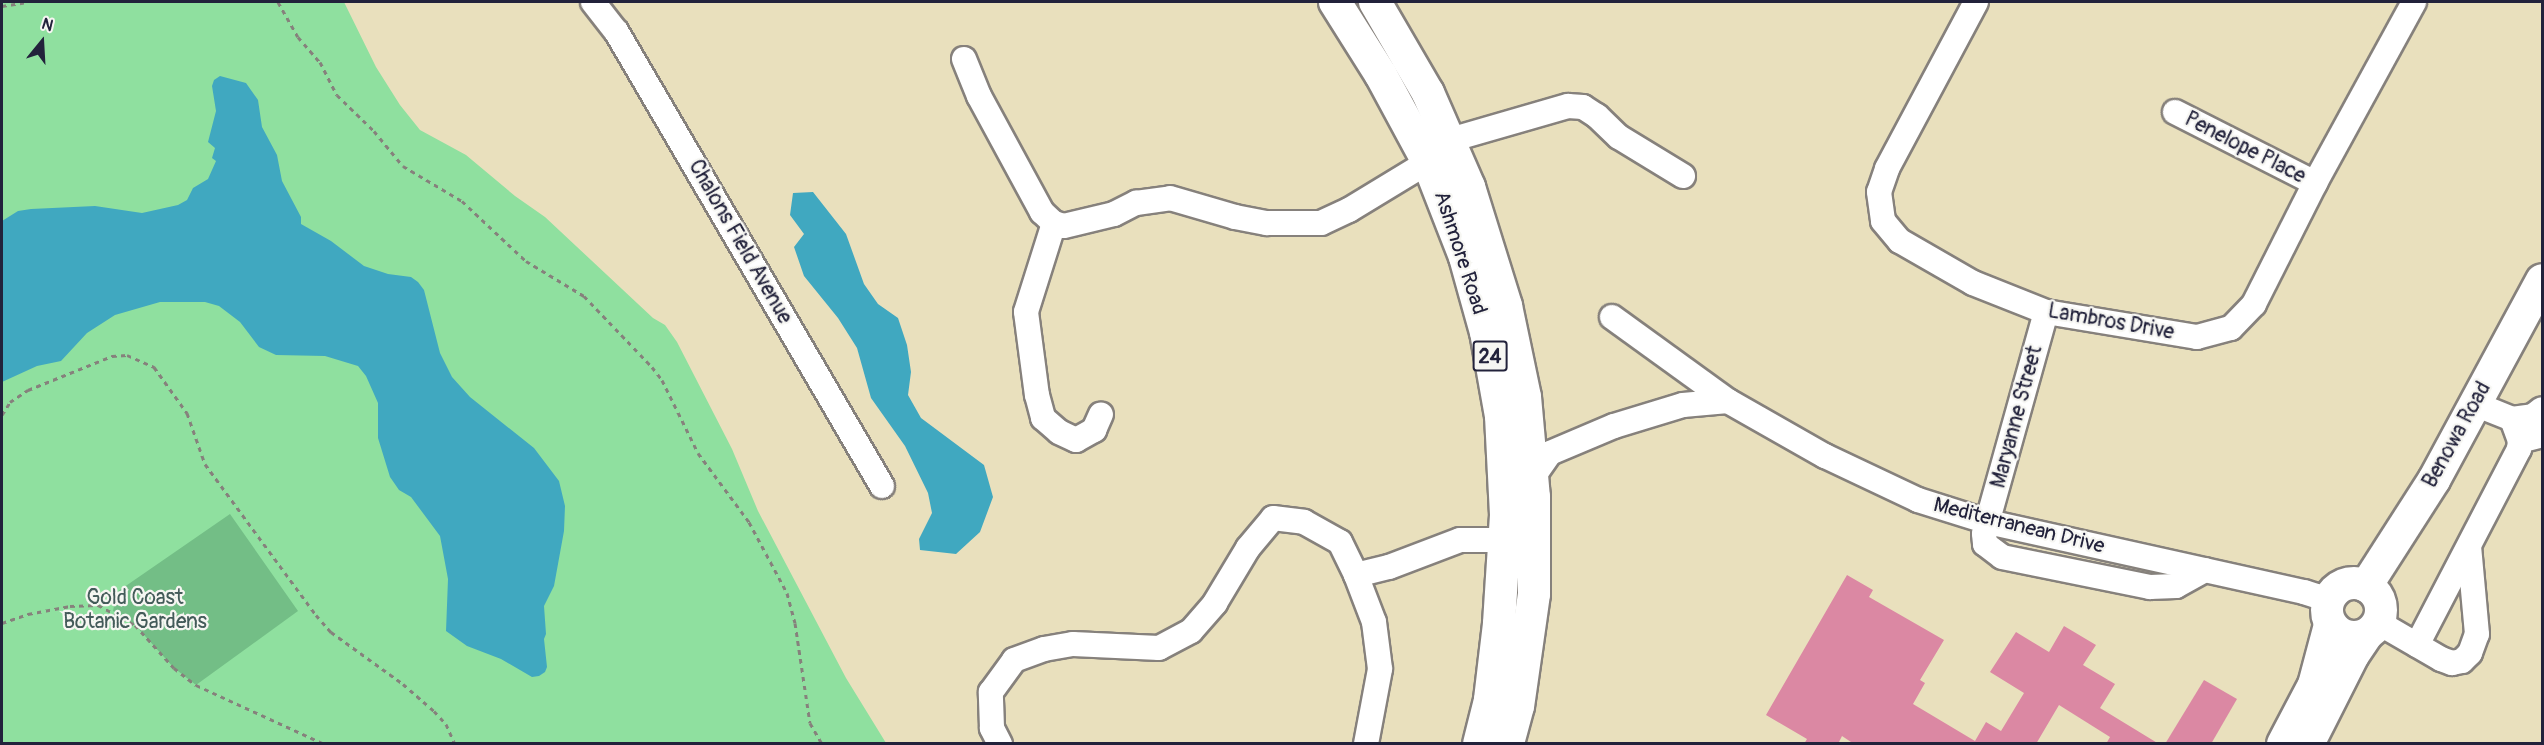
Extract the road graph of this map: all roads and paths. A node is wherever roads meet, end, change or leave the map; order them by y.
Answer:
1 (28, 2) edge
2 (278, 2) edge
3 (593, 2) edge
4 (1335, 2) edge
5 (1375, 2) edge
6 (1976, 2) edge
7 (2414, 2) edge
8 (2, 6) edge
9 (964, 59) dead end
10 (2175, 112) dead end
11 (1450, 140) junction
12 (1428, 162) junction
13 (1683, 176) dead end
14 (2315, 183) junction
15 (1054, 223) junction
16 (2542, 280) edge
17 (2046, 312) junction
18 (1612, 317) dead end
19 (1728, 400) junction
20 (2475, 404) junction
21 (2542, 409) edge
22 (2, 414) edge
23 (1101, 414) dead end
24 (2525, 432) edge
25 (1533, 477) junction
26 (882, 486) dead end
27 (1988, 522) junction
28 (1505, 540) junction
29 (2469, 546) junction
30 (1356, 575) junction
31 (2366, 586) junction
32 (2330, 612) junction
33 (2, 623) edge
34 (2373, 629) junction
35 (2417, 645) junction
36 (324, 744) edge
37 (455, 744) edge
38 (822, 744) edge
39 (999, 744) edge
40 (1366, 744) edge
41 (1479, 744) edge
42 (1508, 744) edge
43 (2283, 744) edge
44 (2308, 744) edge

1 - 8 path
2 - 38 path
3 - 26 street, Chalons Field Avenue
4 - 12 main road, Ashmore Road / 24
5 - 11 main road, Ashmore Road / 24
6 - 17 street, Lambros Drive
7 - 14 street, Lambros Drive
9 - 15 street
10 - 14 street, Penelope Place
11 - 13 street
11 - 25 main road, Ashmore Road / 24
12 - 15 street
12 - 28 main road, Ashmore Road / 24
14 - 17 street, Lambros Drive
15 - 23 street
16 - 20 main road, Benowa Road
17 - 27 street, Maryanne Street
18 - 19 street, Mediterranean Drive
19 - 25 street
19 - 27 street, Mediterranean Drive
20 - 24 street
20 - 31 main road, Benowa Road
21 - 24 street
22 - 37 path
24 - 29 street
25 - 42 main road, Ashmore Road / 24
27 - 32 street, Mediterranean Drive
28 - 30 street
28 - 41 main road, Ashmore Road / 24
29 - 35 street
29 - 35 street
30 - 39 street
30 - 40 street
31 - 32 main road
31 - 34 main road
32 - 34 main road
32 - 43 main road
33 - 36 path
34 - 35 street
34 - 44 main road

